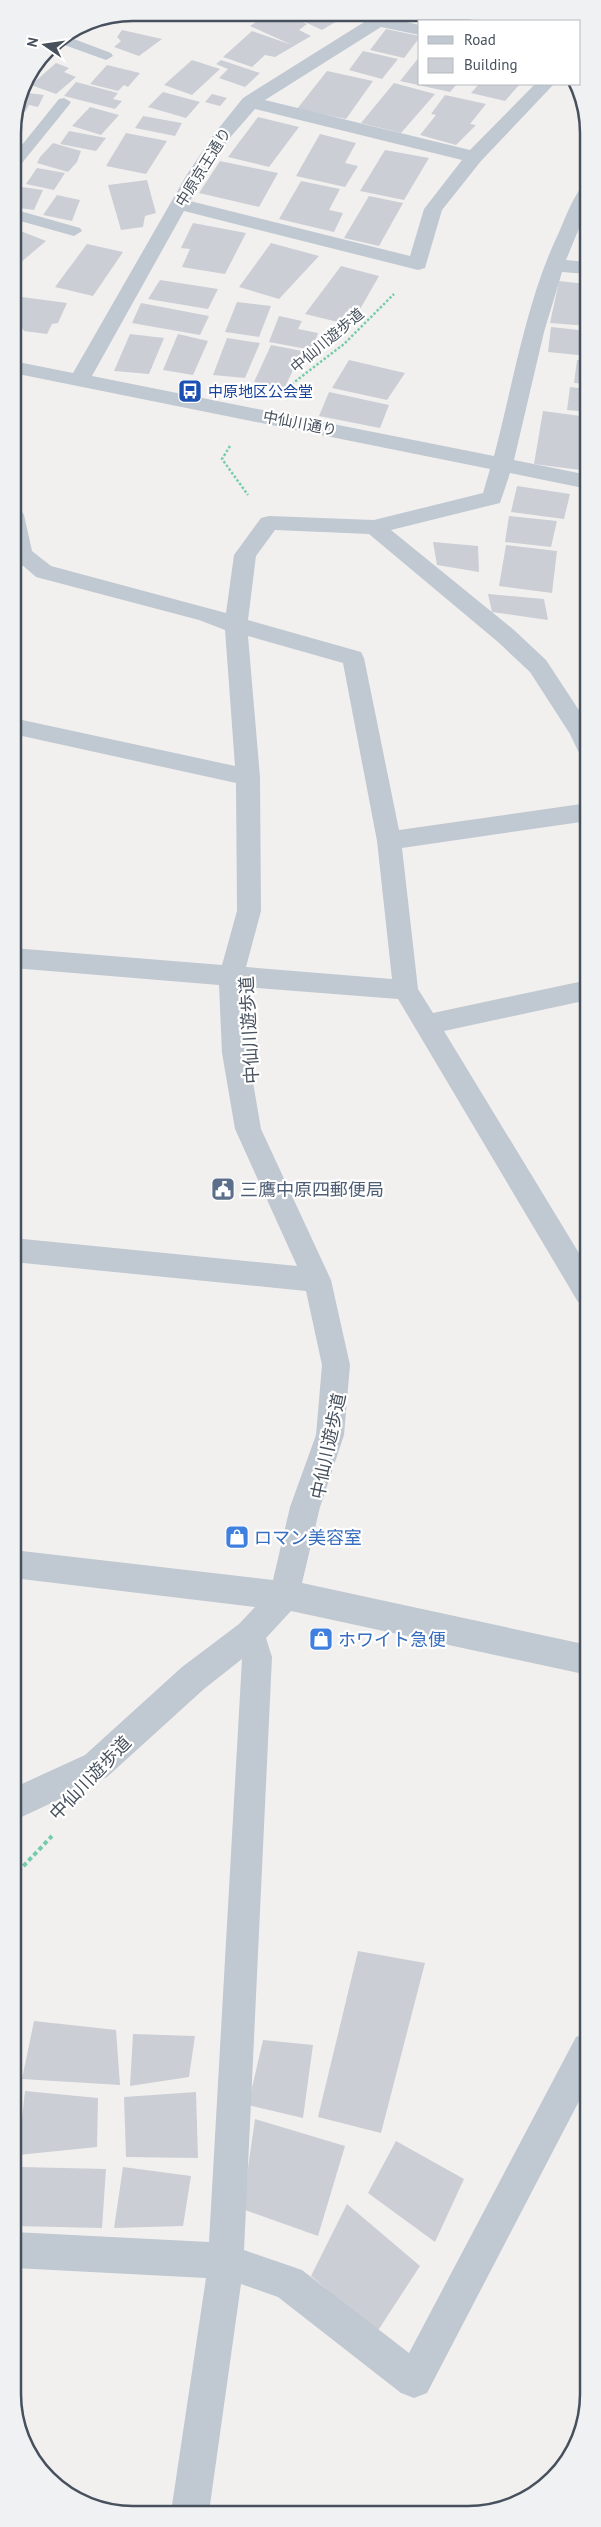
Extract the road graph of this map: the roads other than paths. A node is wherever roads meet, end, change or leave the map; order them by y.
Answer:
1 (379, 21) edge
2 (393, 21) edge
3 (418, 29) edge
4 (70, 42) edge
5 (106, 56) dead end
6 (544, 85) edge
7 (64, 102) dead end
8 (249, 102) junction
9 (21, 155) edge
10 (474, 157) junction
11 (179, 204) junction
12 (580, 209) edge
13 (21, 216) edge
14 (74, 231) dead end
15 (553, 265) junction
16 (580, 267) edge
17 (21, 368) edge
18 (80, 379) junction
19 (503, 464) junction
20 (580, 480) edge
21 (374, 527) junction
22 (21, 562) edge
23 (236, 625) junction
24 (21, 728) edge
25 (580, 730) edge
26 (248, 777) junction
27 (580, 813) edge
28 (389, 841) junction
29 (21, 959) edge
30 (231, 976) junction
31 (406, 990) junction
32 (580, 992) edge
33 (428, 1024) junction
34 (21, 1251) edge
35 (316, 1280) junction
36 (580, 1280) edge
37 (21, 1565) edge
38 (284, 1596) junction
39 (250, 1634) junction
40 (580, 1658) edge
41 (21, 1801) edge
42 (580, 2064) edge
43 (21, 2250) edge
44 (226, 2261) junction
45 (191, 2506) edge

1 - 8 street, 中原京王通り
2 - 3 street
4 - 5 lane
6 - 10 street
7 - 9 lane
8 - 10 street
8 - 11 street, 中原京王通り
10 - 11 street
11 - 18 street, 中原京王通り
12 - 15 street
13 - 14 lane
15 - 16 street
15 - 19 street
17 - 18 street, 中仙川通り
18 - 19 street, 中仙川通り
19 - 20 street, 中仙川通り
19 - 21 street
21 - 23 street
21 - 25 street
22 - 23 street
23 - 26 street
23 - 28 street
24 - 26 street
26 - 30 street
27 - 28 street
28 - 31 street
29 - 30 street
30 - 31 street
30 - 35 street
31 - 33 street
32 - 33 street
33 - 36 street
34 - 35 street
35 - 38 street
37 - 38 street
38 - 39 street
38 - 40 street
39 - 41 street
39 - 44 street
42 - 44 street
43 - 44 street
44 - 45 street

